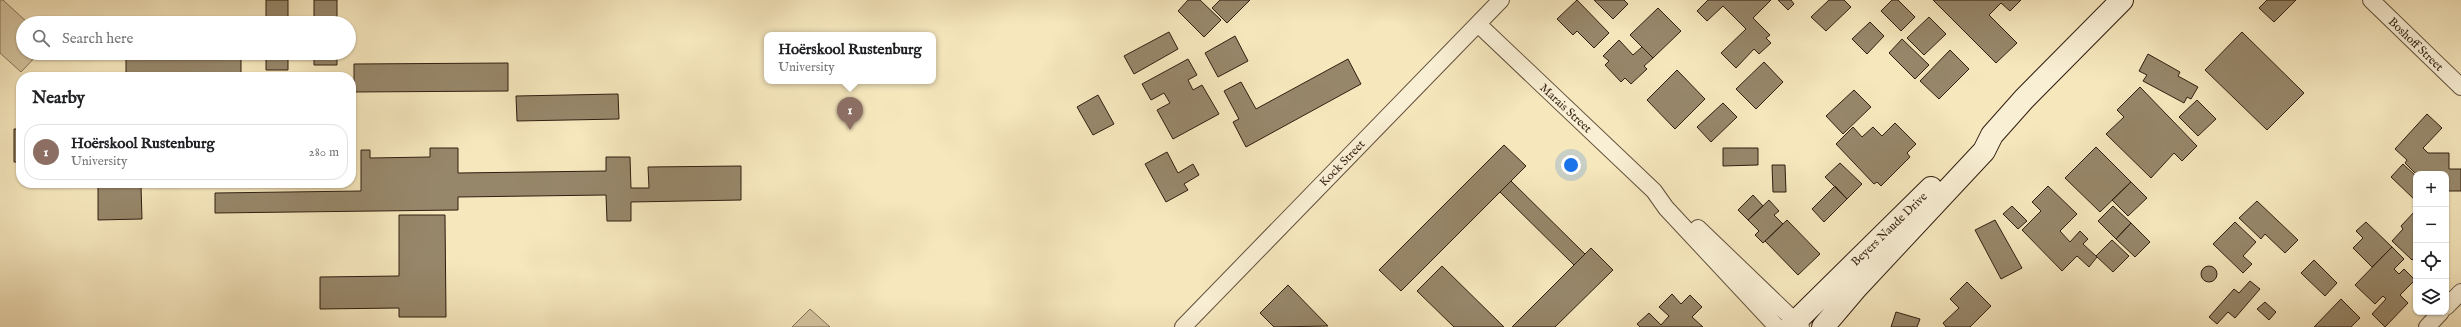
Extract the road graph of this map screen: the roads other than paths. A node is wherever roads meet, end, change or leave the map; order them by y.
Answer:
1 (1501, 0) edge
2 (2122, 0) edge
3 (2371, 0) edge
4 (1478, 24) junction
5 (2461, 87) edge
6 (1992, 135) junction
7 (2461, 292) edge
8 (2449, 304) edge
9 (2438, 315) edge
10 (1791, 326) edge
11 (1184, 327) edge
12 (1823, 327) edge
13 (2427, 327) edge

1 - 4 street, Kock Street
2 - 6 street, Beyers Naude Drive
3 - 5 street, Boshoff Street
4 - 10 street, Marais Street
4 - 11 street, Kock Street
6 - 10 street, Beyers Naude Drive
6 - 12 street, Beyers Naude Drive
7 - 8 street
9 - 13 street

